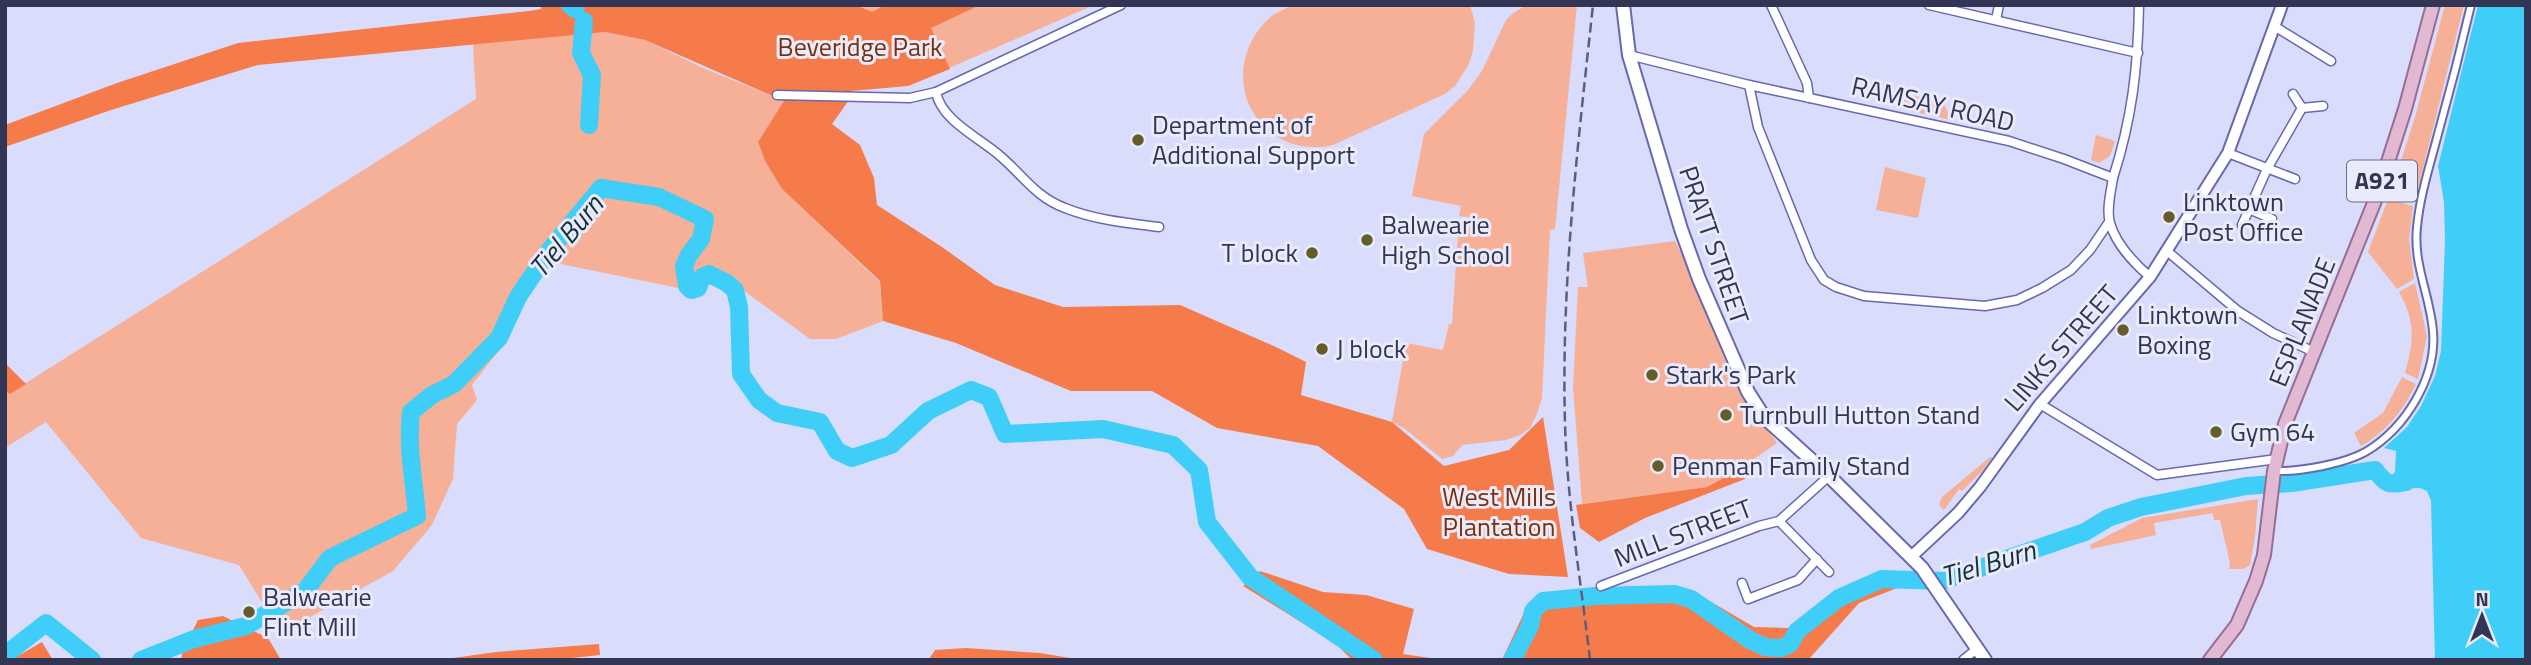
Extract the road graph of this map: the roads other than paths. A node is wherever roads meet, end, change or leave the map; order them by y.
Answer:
1 (1121, 5) edge
2 (1623, 5) edge
3 (1771, 5) edge
4 (1929, 5) edge
5 (1999, 5) edge
6 (2138, 5) edge
7 (2282, 5) edge
8 (2433, 5) edge
9 (2471, 5) edge
10 (1996, 20) junction
11 (2274, 26) junction
12 (2138, 53) junction
13 (1629, 55) junction
14 (2330, 61) dead end
15 (1749, 85) junction
16 (936, 92) junction
17 (2293, 94) dead end
18 (777, 95) dead end
19 (1809, 98) junction
20 (2323, 106) dead end
21 (2302, 108) junction
22 (2228, 153) junction
23 (2267, 169) junction
24 (2113, 178) junction
25 (2295, 180) dead end
26 (2249, 209) junction
27 (2272, 219) dead end
28 (2109, 222) junction
29 (2242, 225) dead end
30 (1159, 227) dead end
31 (2167, 251) junction
32 (2150, 277) junction
33 (2314, 352) junction
34 (2040, 404) junction
35 (2275, 465) junction
36 (1829, 477) junction
37 (1779, 521) junction
38 (1911, 557) junction
39 (1817, 559) junction
40 (1829, 572) dead end
41 (1742, 583) dead end
42 (1601, 586) dead end
43 (1982, 654) edge
44 (2212, 656) edge
45 (1963, 660) edge
46 (2199, 660) edge

1 - 16 street
2 - 13 main road, PRATT STREET
3 - 19 street
4 - 10 street
5 - 10 street
6 - 12 street
7 - 11 street, LINKS STREET
8 - 33 main road, ESPLANADE / A921
9 - 35 street
10 - 12 street
11 - 14 street
11 - 22 street, LINKS STREET
12 - 24 street
13 - 15 street, RAMSAY ROAD
13 - 36 main road, PRATT STREET
15 - 19 street, RAMSAY ROAD
15 - 28 street
16 - 18 street
16 - 30 street
17 - 21 street
19 - 24 street, RAMSAY ROAD
20 - 21 street
21 - 23 street
22 - 23 street
22 - 31 street, LINKS STREET
23 - 25 street
23 - 26 street
24 - 28 street
26 - 27 street
26 - 29 street
28 - 32 street
31 - 32 street, LINKS STREET
31 - 33 street
32 - 34 street, LINKS STREET
33 - 35 main road, ESPLANADE / A921
34 - 35 street
34 - 38 street, LINKS STREET
35 - 44 main road, ESPLANADE / A921
36 - 37 street, MILL STREET
36 - 38 main road, PRATT STREET
37 - 39 street, MILL STREET
37 - 42 street, MILL STREET
38 - 43 main road, PRATT STREET
39 - 40 street, MILL STREET
39 - 41 street
43 - 45 street
44 - 46 main road, ESPLANADE / A921

